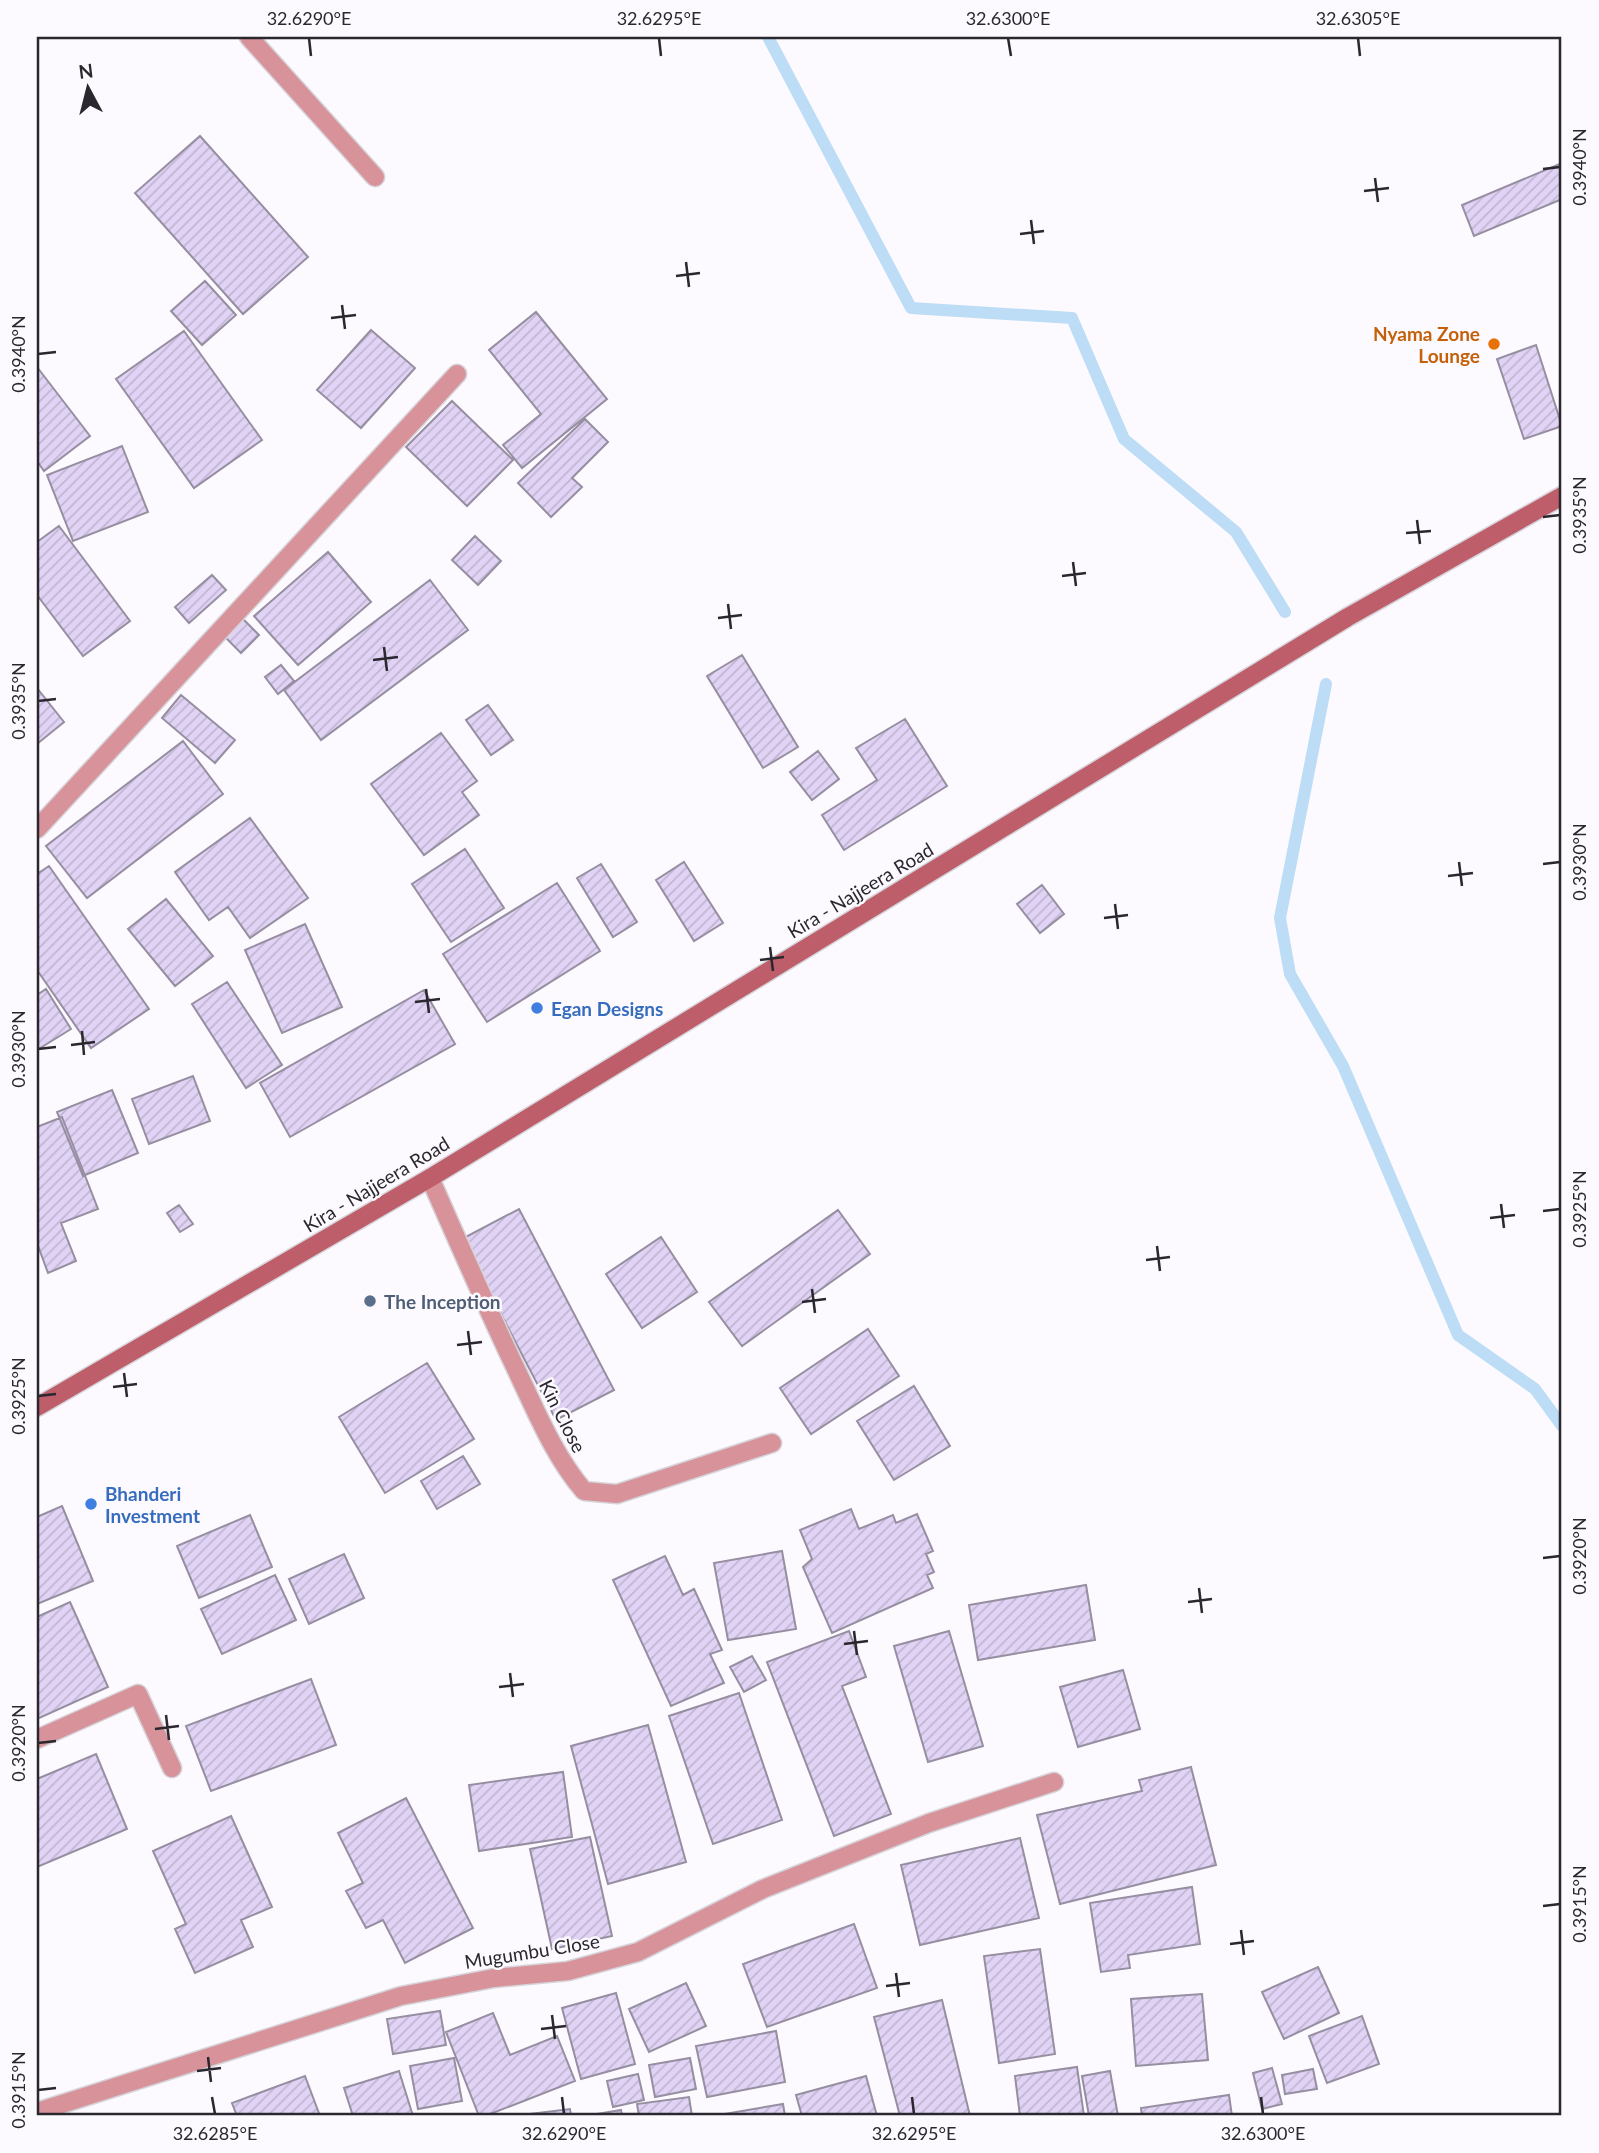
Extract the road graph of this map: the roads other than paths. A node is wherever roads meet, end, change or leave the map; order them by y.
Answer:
1 (249, 37) edge
2 (375, 177) dead end
3 (457, 374) dead end
4 (1562, 496) edge
5 (37, 829) edge
6 (429, 1178) junction
7 (37, 1407) edge
8 (772, 1443) dead end
9 (37, 1739) edge
10 (172, 1768) dead end
11 (1054, 1782) dead end
12 (42, 2108) edge

1 - 2 street
3 - 5 street
4 - 6 main road, Kira - Najjeera Road
6 - 7 main road, Kira - Najjeera Road
6 - 8 street, Kin Close
9 - 10 street
11 - 12 street, Mugumbu Close

